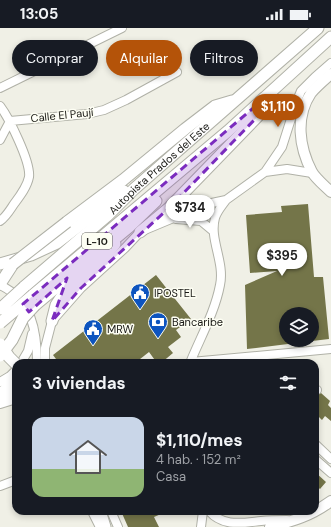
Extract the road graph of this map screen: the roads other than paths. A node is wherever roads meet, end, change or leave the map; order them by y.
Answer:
1 (122, 28) edge
2 (318, 28) edge
3 (331, 37) edge
4 (331, 63) edge
5 (331, 74) edge
6 (170, 76) edge
7 (0, 88) edge
8 (265, 98) junction
9 (237, 100) junction
10 (0, 106) edge
11 (10, 121) junction
12 (0, 140) edge
13 (265, 172) junction
14 (312, 173) junction
15 (161, 188) junction
16 (134, 189) junction
17 (331, 192) edge
18 (226, 200) junction
19 (171, 219) junction
20 (0, 221) edge
21 (129, 227) junction
22 (213, 231) junction
23 (139, 233) junction
24 (0, 264) edge
25 (13, 264) junction
26 (0, 270) edge
27 (0, 284) edge
28 (34, 300) junction
29 (0, 309) edge
30 (33, 321) junction
31 (52, 321) junction
32 (0, 323) edge
33 (36, 340) junction
34 (0, 344) edge
35 (331, 349) edge
36 (0, 356) edge
37 (24, 359) edge
38 (29, 359) edge
39 (37, 359) edge
40 (45, 359) edge
41 (192, 359) edge
42 (230, 359) edge
43 (12, 360) edge
44 (12, 374) edge
45 (0, 382) edge
46 (12, 383) edge
47 (12, 392) edge
48 (0, 393) edge
49 (12, 399) edge
50 (0, 403) edge
51 (319, 448) edge
52 (322, 451) junction
53 (319, 455) edge
54 (331, 459) edge
55 (319, 464) edge
56 (331, 474) edge
57 (12, 482) edge
58 (0, 486) edge
59 (331, 501) edge
60 (319, 509) edge
61 (95, 515) edge
62 (102, 515) edge
63 (106, 515) edge
64 (113, 515) edge
65 (202, 515) edge
66 (212, 515) edge
67 (308, 515) edge
68 (293, 521) junction
69 (101, 527) edge
70 (106, 527) edge
71 (111, 527) edge
72 (118, 527) edge
73 (201, 527) edge
74 (270, 527) edge

1 - 7 street
2 - 9 highway, Autopista Prados del Este / L-10
3 - 8 highway, Autopista Prados del Este / L-10
4 - 13 street
5 - 14 main road
6 - 11 street, Calle El Paují
8 - 15 highway, Autopista Prados del Este / L-10
8 - 23 highway
9 - 16 highway, Autopista Prados del Este / L-10
9 - 25 highway, bridge
10 - 11 street
11 - 12 street
11 - 20 street
13 - 14 street
13 - 18 street
14 - 17 main road
15 - 21 highway
15 - 28 highway, Autopista Prados del Este / L-10
16 - 24 highway
16 - 29 highway, Autopista Prados del Este / L-10, bridge
18 - 19 street
18 - 22 street
19 - 22 street
19 - 23 street
21 - 28 highway
21 - 31 highway
22 - 41 street
23 - 31 street
25 - 26 highway
25 - 27 highway
27 - 30 street
28 - 32 highway, Autopista Prados del Este / L-10, bridge
28 - 36 highway, bridge
30 - 33 street
30 - 37 street
31 - 40 street
33 - 38 street
33 - 39 street
34 - 43 highway, bridge
35 - 42 street
44 - 45 street
46 - 48 street
47 - 48 street
49 - 50 main road
51 - 52 street
52 - 53 street
52 - 54 street
55 - 56 street
57 - 58 street
59 - 60 main road
61 - 69 main road
62 - 70 highway
63 - 71 street
64 - 72 street
65 - 73 street
66 - 68 street
67 - 68 main road
68 - 74 main road

